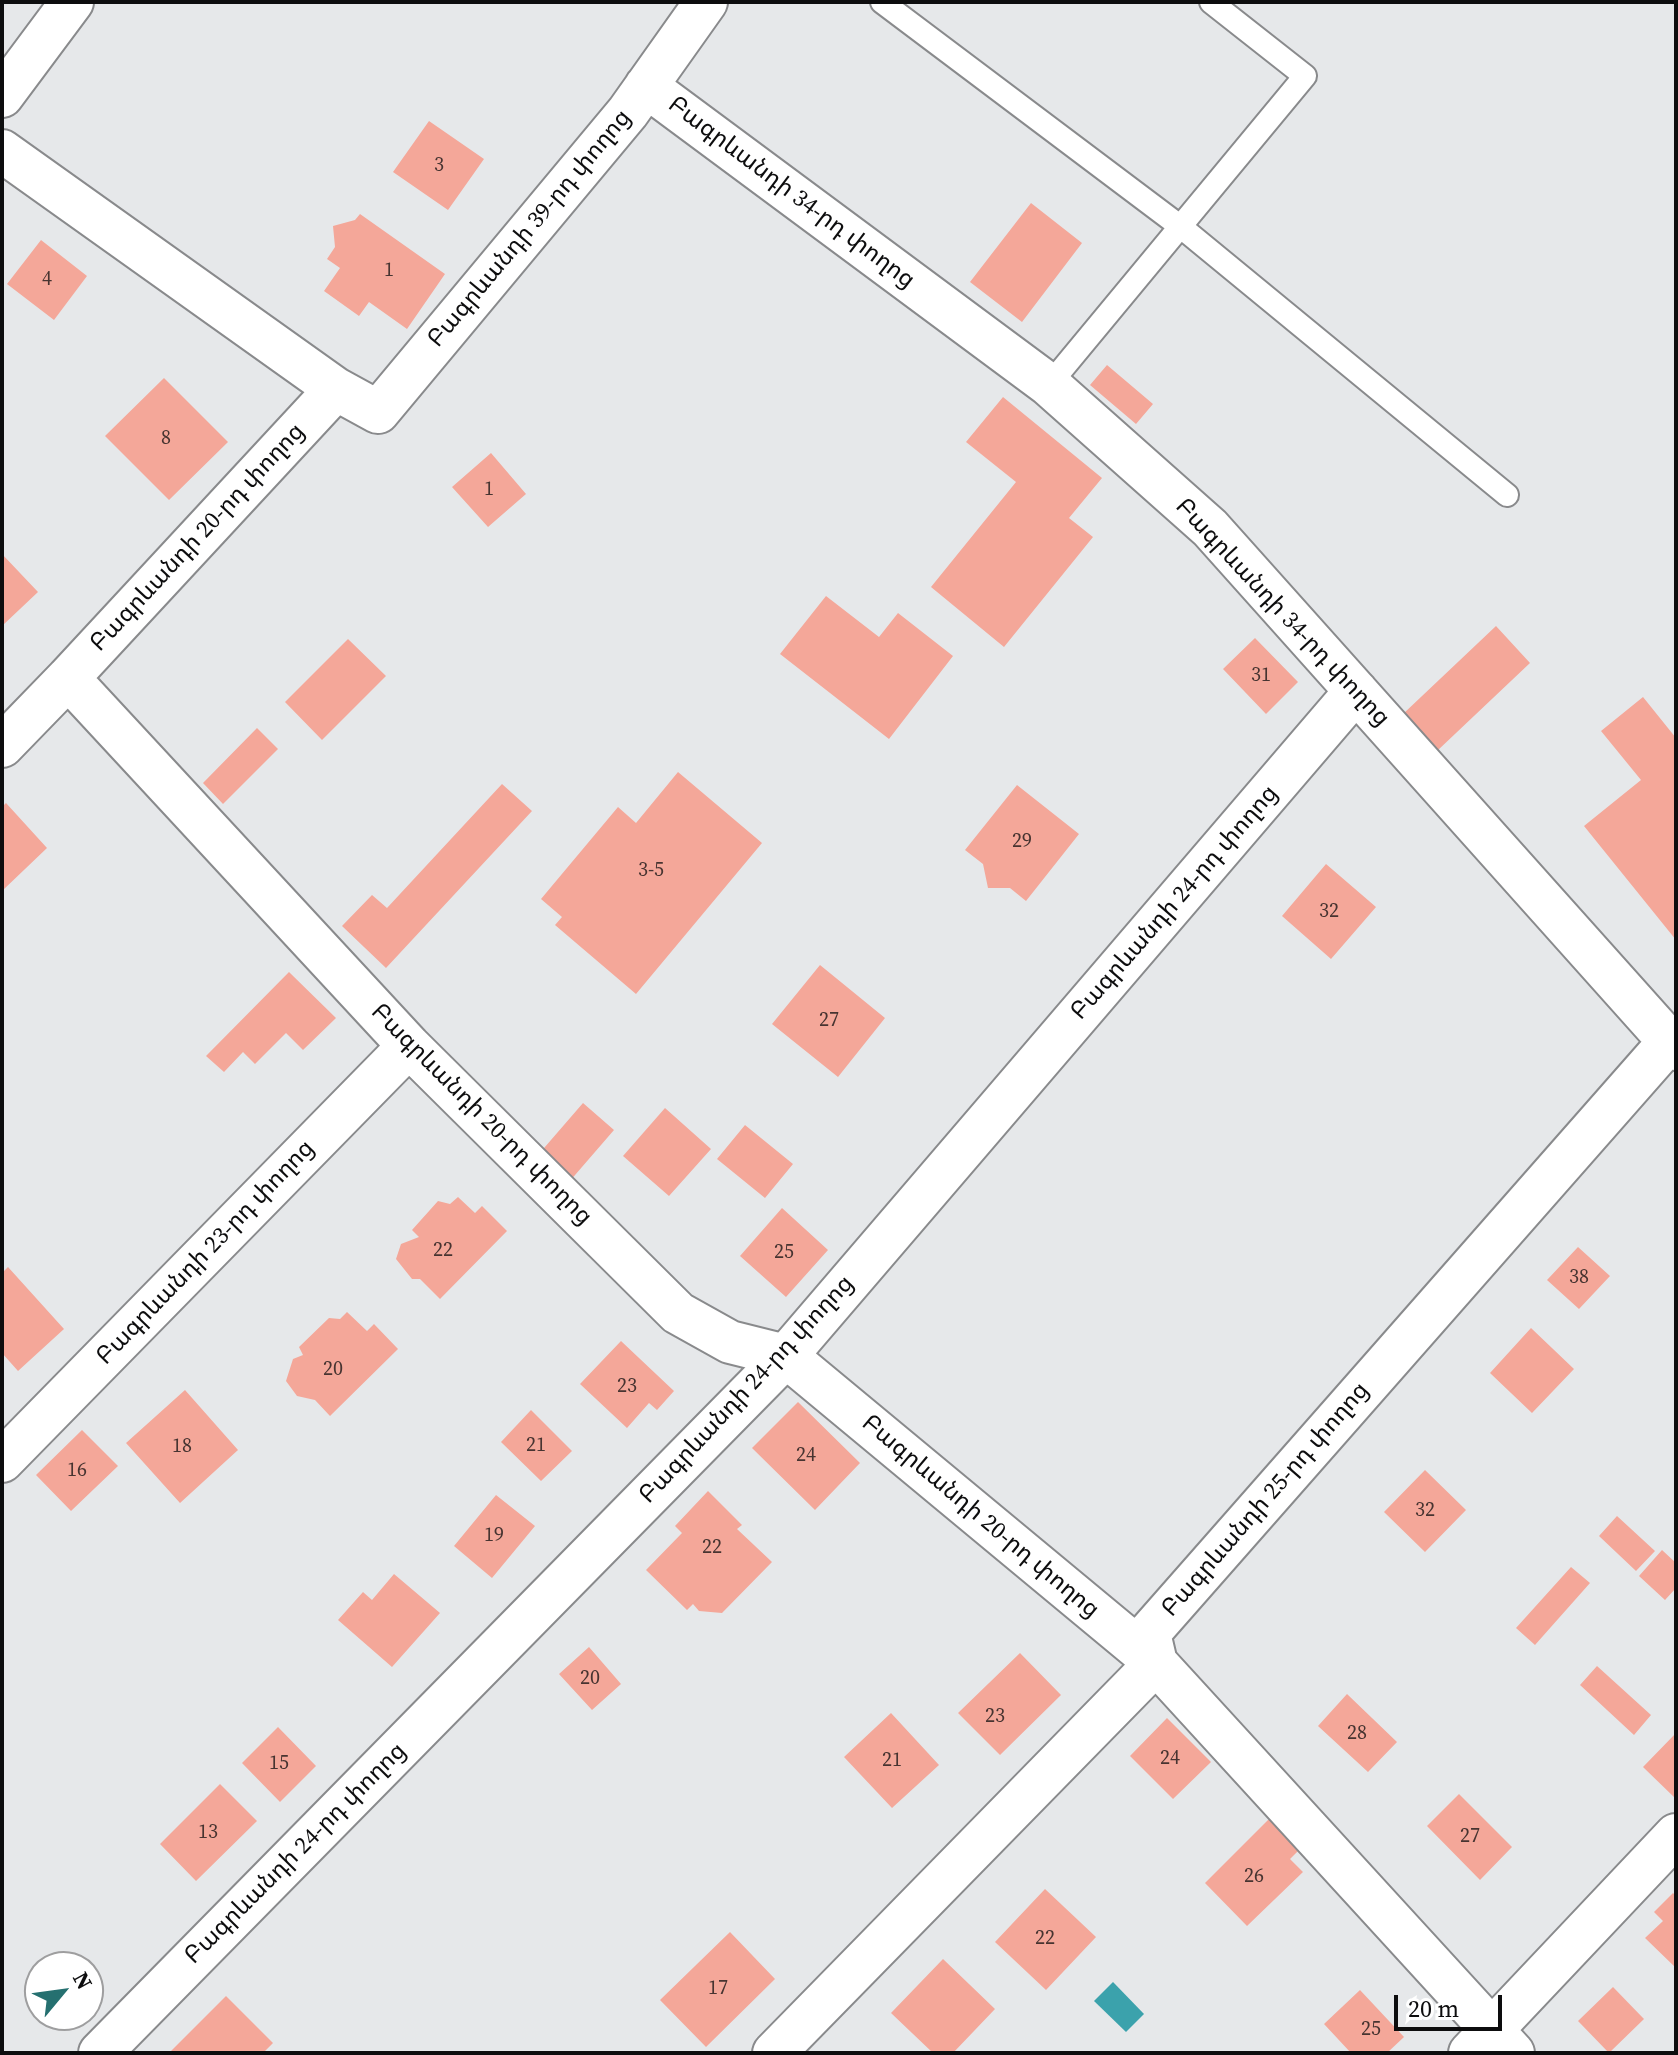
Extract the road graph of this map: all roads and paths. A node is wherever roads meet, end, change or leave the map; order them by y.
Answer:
1 (72, 2) edge
2 (706, 2) edge
3 (882, 2) edge
4 (1211, 2) edge
5 (646, 86) junction
6 (2, 96) edge
7 (2, 151) edge
8 (1181, 227) junction
9 (1049, 385) junction
10 (336, 389) junction
11 (1507, 495) dead end
12 (68, 678) junction
13 (1356, 691) junction
14 (2, 746) edge
15 (1673, 1045) edge
16 (409, 1046) junction
17 (786, 1356) junction
18 (2, 1461) edge
19 (1156, 1663) junction
20 (1676, 1835) edge
21 (1492, 2045) edge
22 (100, 2053) edge
23 (774, 2053) edge

1 - 6 street
2 - 5 street, Բագրևանդի 39-րդ փողոց
3 - 8 lane
4 - 8 lane
5 - 9 street, Բագրևանդի 34-րդ փողոց
5 - 10 street, Բագրևանդի 39-րդ փողոց
7 - 10 street
8 - 9 lane
8 - 11 lane
9 - 13 street, Բագրևանդի 34-րդ փողոց
10 - 12 street, Բագրևանդի 20-րդ փողոց
12 - 14 street
12 - 16 street, Բագրևանդի 20-րդ փողոց
13 - 15 street, Բագրևանդի 34-րդ փողոց
13 - 17 street, Բագրևանդի 24-րդ փողոց
15 - 19 street, Բագրևանդի 25-րդ փողոց
16 - 17 street, Բագրևանդի 20-րդ փողոց
16 - 18 street, Բագրևանդի 23-րդ փողոց
17 - 19 street, Բագրևանդի 20-րդ փողոց
17 - 22 street, Բագրևանդի 24-րդ փողոց
19 - 21 street, Բագրևանդի 20-րդ փողոց
19 - 23 street
20 - 21 street

